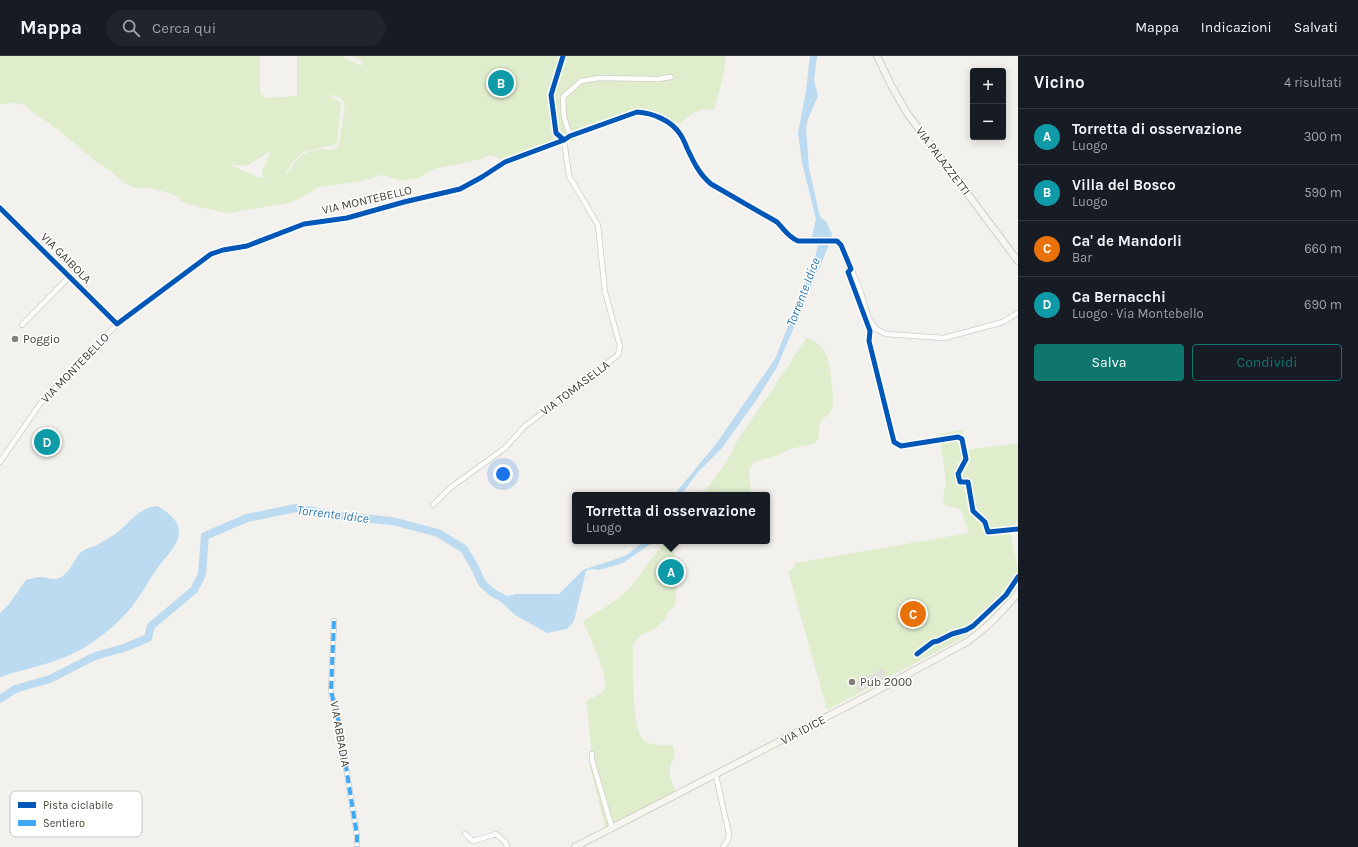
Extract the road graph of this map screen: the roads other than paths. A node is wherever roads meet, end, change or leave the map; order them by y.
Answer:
1 (563, 56) edge
2 (877, 56) edge
3 (671, 77) dead end
4 (570, 136) junction
5 (564, 140) junction
6 (0, 208) edge
7 (798, 241) dead end
8 (1018, 260) edge
9 (851, 269) dead end
10 (70, 276) junction
11 (1018, 314) edge
12 (117, 324) junction
13 (22, 325) dead end
14 (0, 462) edge
15 (433, 505) dead end
16 (1018, 593) edge
17 (334, 621) dead end
18 (592, 754) dead end
19 (716, 776) junction
20 (612, 828) junction
21 (466, 834) dead end
22 (357, 847) edge
23 (507, 847) edge
24 (575, 847) edge
25 (723, 847) edge

1 - 5 street
2 - 8 main road, VIA PALAZZETTI
3 - 4 street
4 - 5 street, VIA MONTEBELLO
4 - 7 street, VIA MONTEBELLO
5 - 12 street, VIA MONTEBELLO
5 - 15 street, VIA TOMASELLA
6 - 10 street, VIA GAIBOLA
9 - 11 street
10 - 12 street, VIA GAIBOLA
10 - 13 street
12 - 14 street, VIA MONTEBELLO
16 - 19 main road, VIA IDICE
17 - 22 street, VIA ABBADIA
18 - 20 street
19 - 20 main road, VIA IDICE
19 - 25 street
20 - 24 main road, VIA IDICE
21 - 23 street

